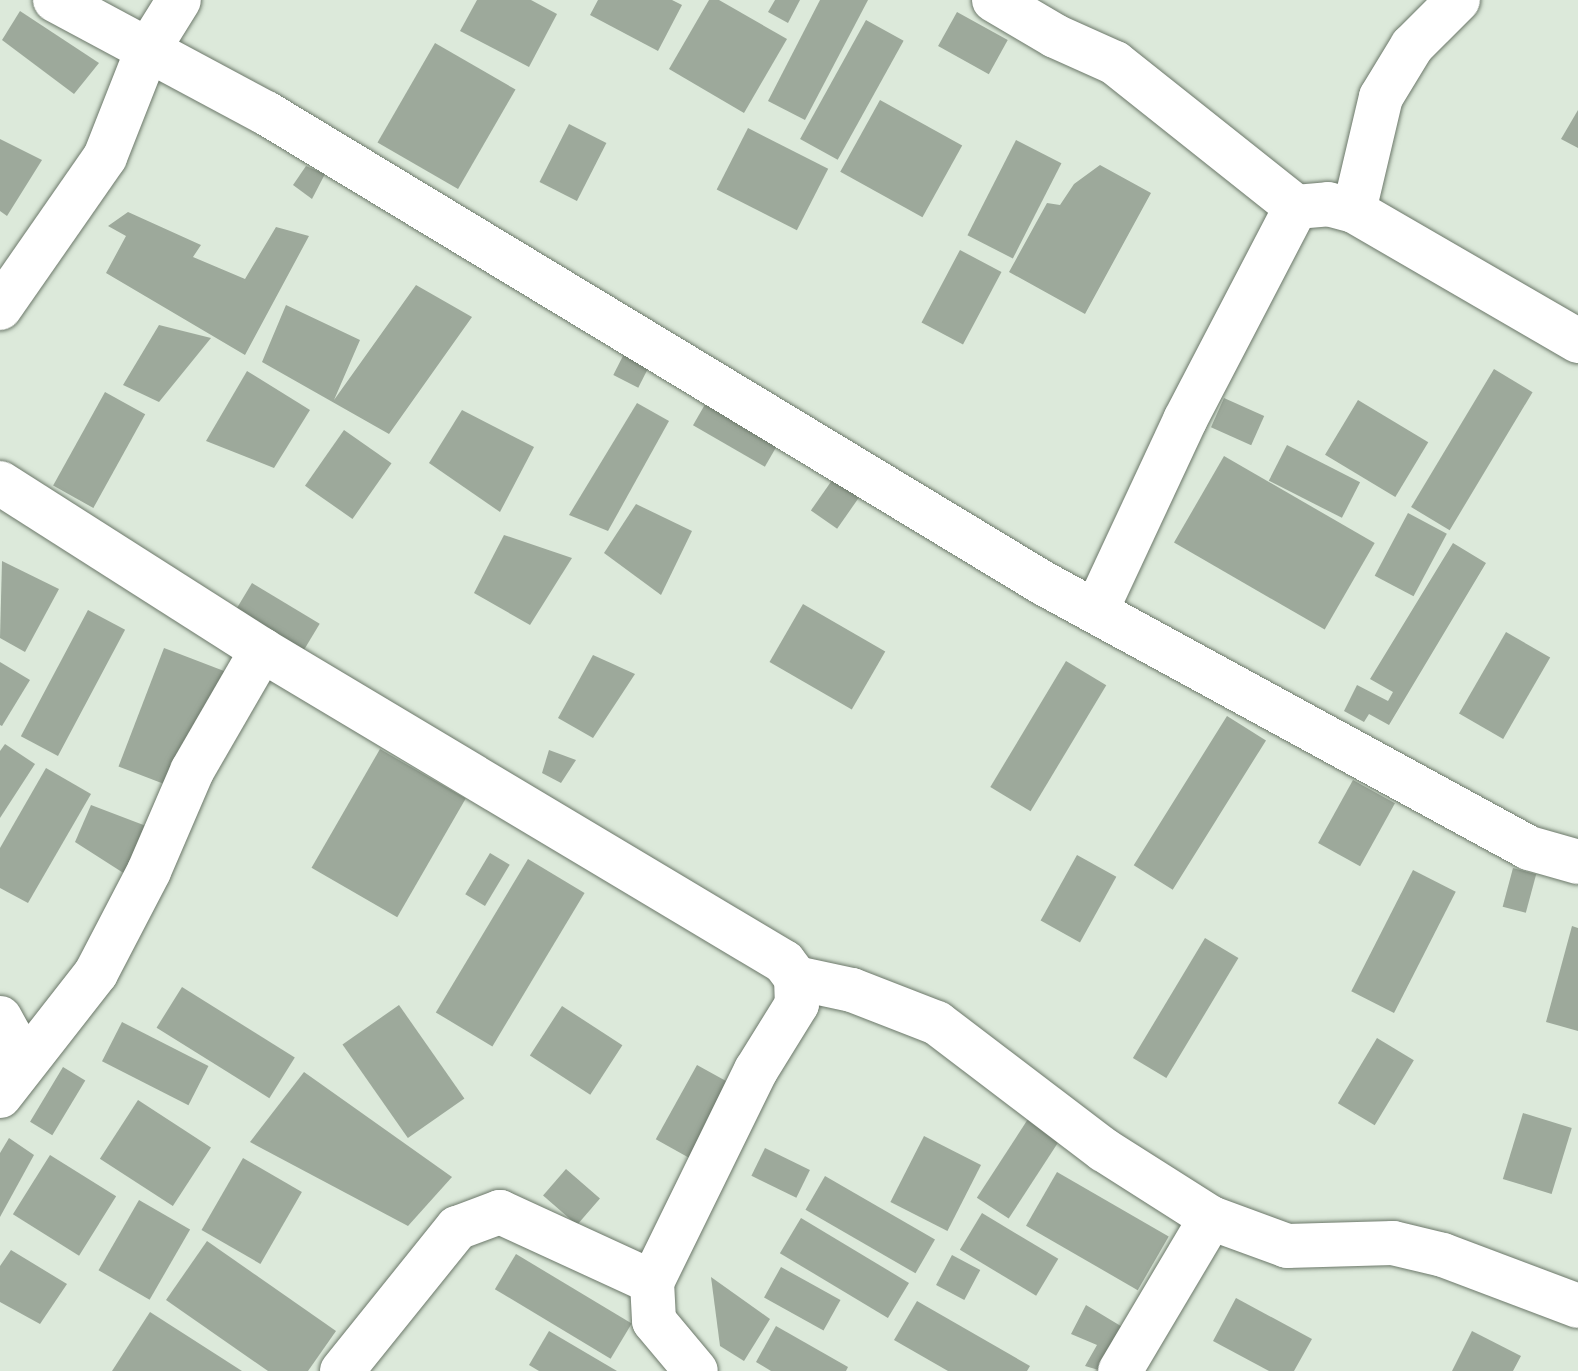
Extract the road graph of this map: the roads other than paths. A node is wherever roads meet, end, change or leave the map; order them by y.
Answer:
1 (55, 0) edge
2 (179, 0) edge
3 (994, 0) edge
4 (1458, 0) edge
5 (146, 53) junction
6 (1296, 207) junction
7 (1354, 211) junction
8 (0, 308) edge
9 (1578, 341) edge
10 (0, 483) edge
11 (1096, 611) junction
12 (262, 650) junction
13 (1578, 862) edge
14 (796, 978) junction
15 (0, 1018) edge
16 (8, 1084) edge
17 (1211, 1218) junction
18 (652, 1282) junction
19 (1578, 1306) edge
20 (342, 1371) edge
21 (696, 1371) edge
22 (1120, 1371) edge

1 - 5 street
2 - 5 street
3 - 6 street
4 - 7 street
5 - 8 street
5 - 11 street
6 - 7 street
6 - 11 street
7 - 9 street
10 - 12 street
11 - 13 street
12 - 14 street
12 - 16 street
14 - 17 street
14 - 18 street
15 - 16 street
17 - 19 street
17 - 22 street
18 - 20 street
18 - 21 street

